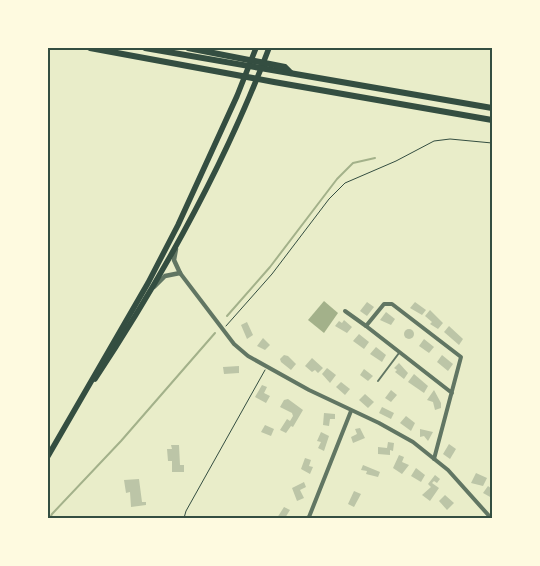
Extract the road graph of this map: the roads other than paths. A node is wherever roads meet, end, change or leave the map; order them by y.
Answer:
1 (90, 48) edge
2 (145, 48) edge
3 (188, 48) edge
4 (256, 48) edge
5 (269, 48) edge
6 (233, 61) junction
7 (292, 73) junction
8 (492, 108) edge
9 (492, 120) edge
10 (178, 239) junction
11 (180, 274) junction
12 (148, 293) junction
13 (345, 311) dead end
14 (366, 326) junction
15 (399, 352) junction
16 (378, 381) dead end
17 (452, 393) junction
18 (75, 408) junction
19 (351, 411) junction
20 (48, 456) edge
21 (434, 459) junction
22 (309, 518) edge
23 (492, 518) edge

1 - 9 highway
2 - 6 highway
3 - 6 highway
4 - 18 main road
5 - 10 main road
6 - 7 highway
6 - 7 highway
7 - 8 highway
10 - 11 street
10 - 12 main road
11 - 12 street
11 - 19 street
12 - 18 main road
13 - 14 street
14 - 15 street
14 - 17 street
15 - 16 lane
15 - 17 street
17 - 21 street
18 - 20 main road
19 - 21 street
19 - 22 street
21 - 23 street

